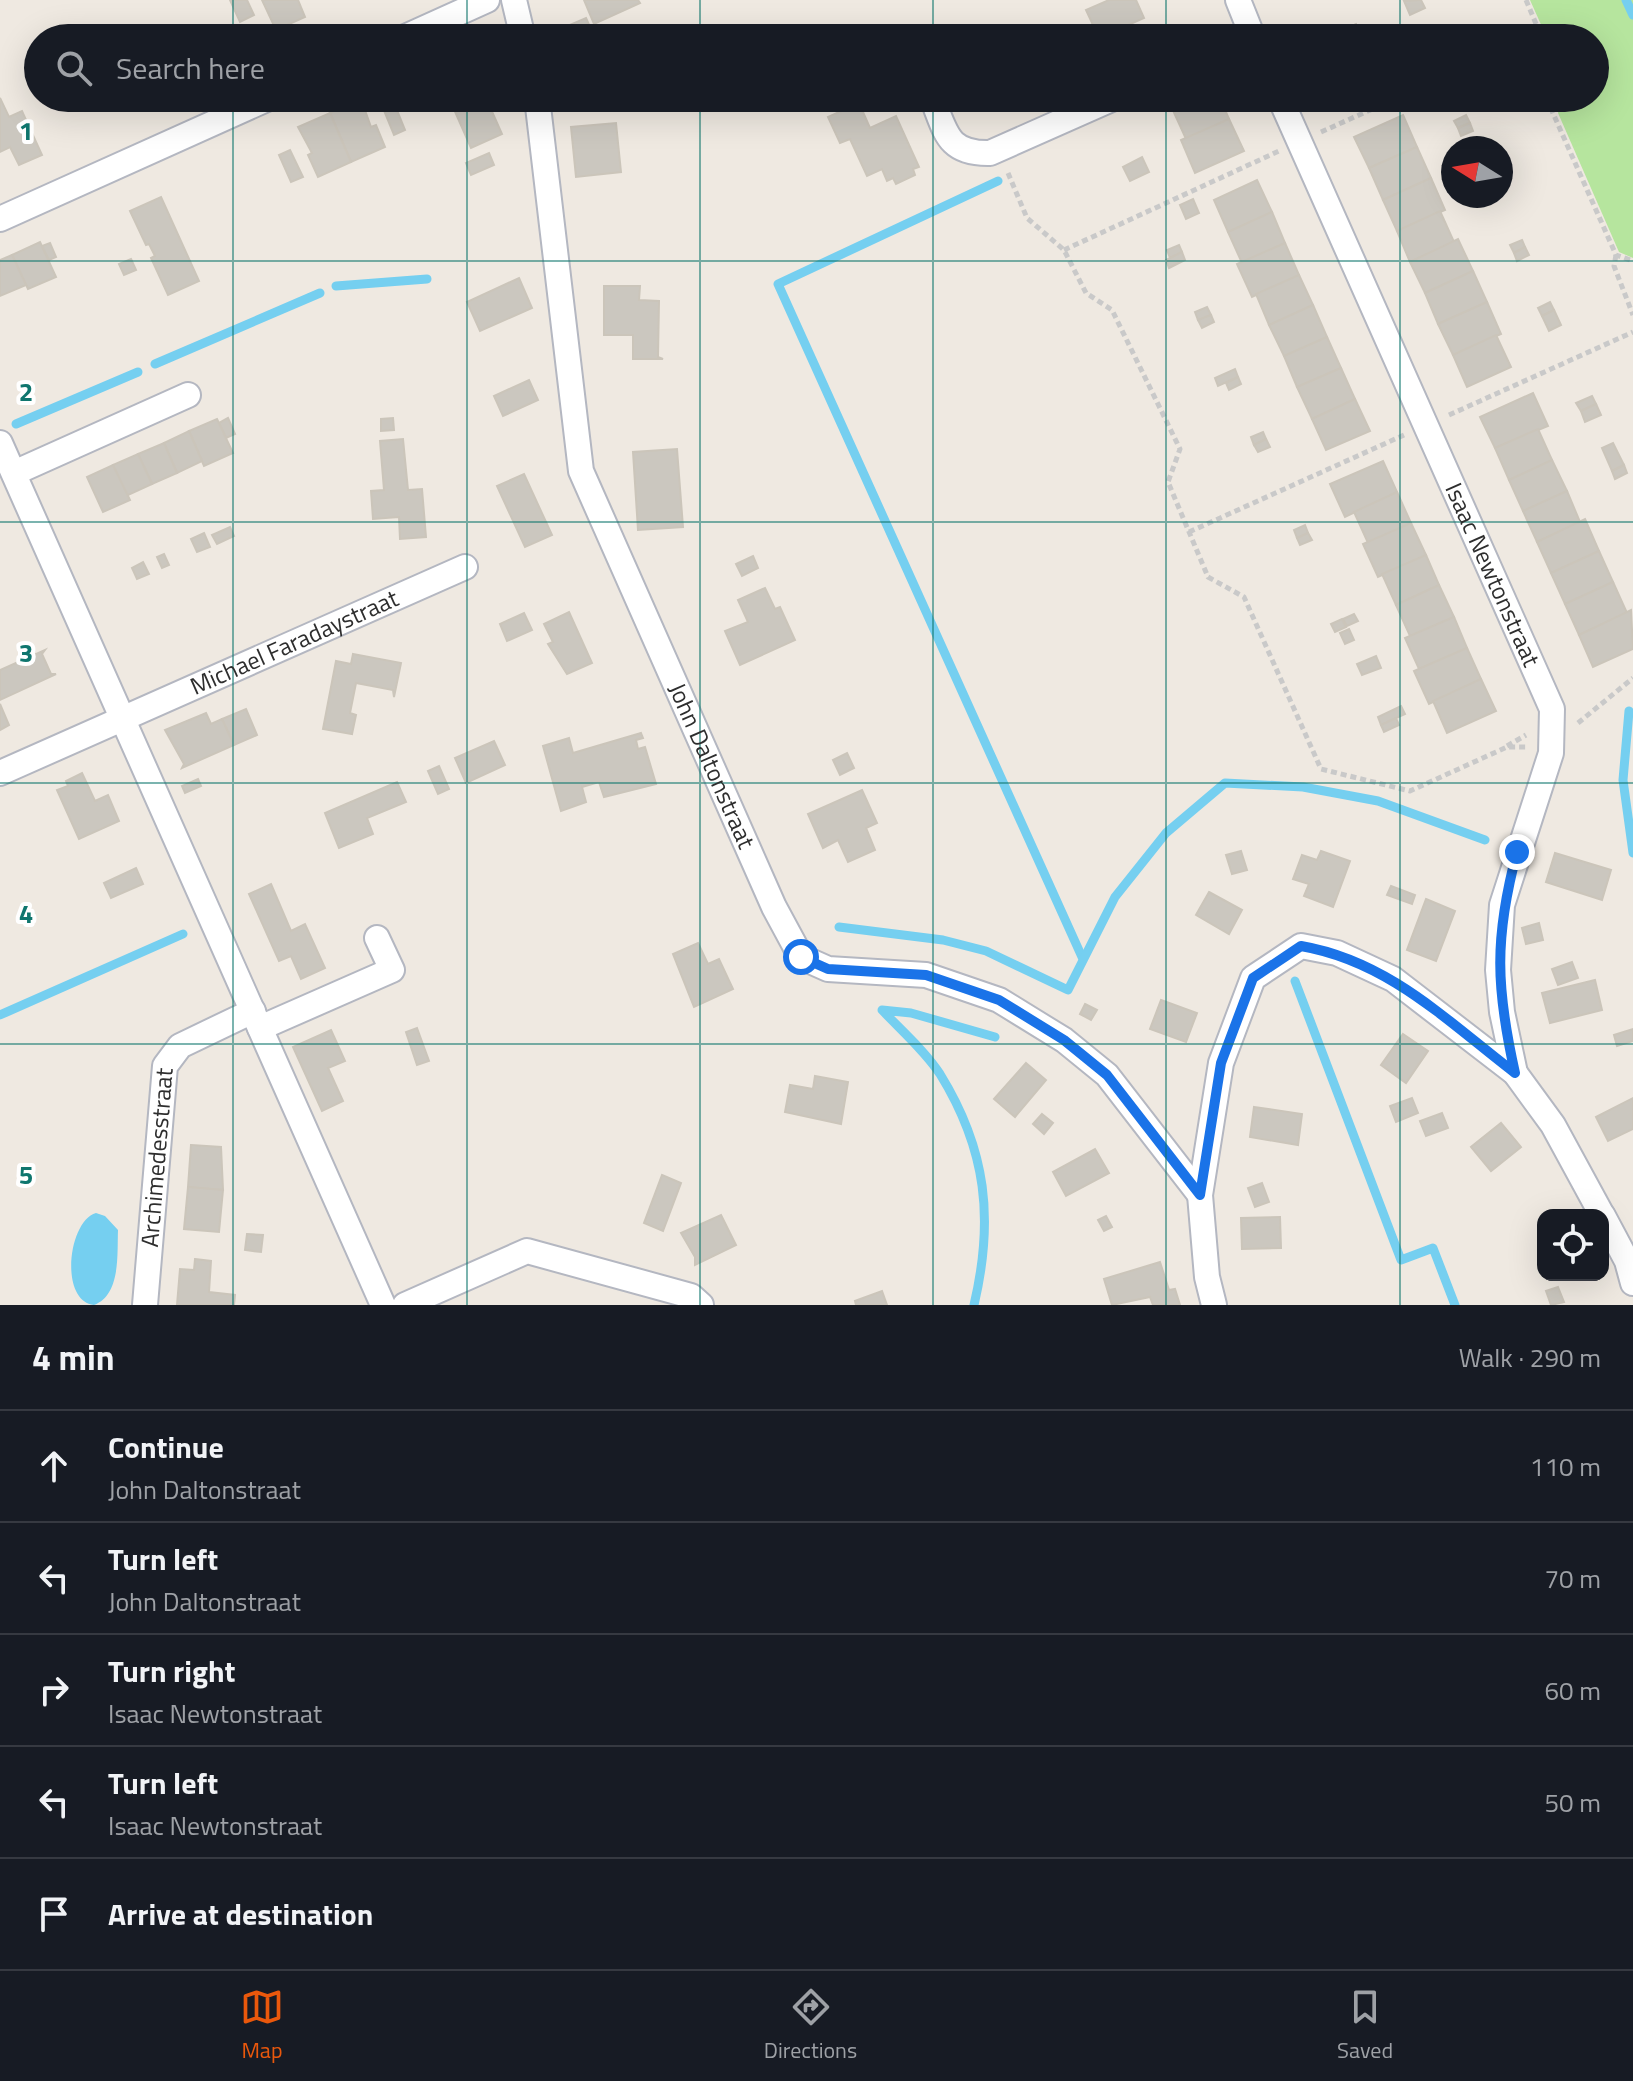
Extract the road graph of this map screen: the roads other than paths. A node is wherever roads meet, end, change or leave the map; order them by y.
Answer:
1 (487, 0) edge
2 (514, 0) edge
3 (1238, 0) edge
4 (434, 24) edge
5 (520, 24) edge
6 (1246, 24) edge
7 (238, 112) edge
8 (539, 112) edge
9 (938, 112) edge
10 (1081, 112) edge
11 (1286, 112) edge
12 (0, 219) edge
13 (188, 395) dead end
14 (0, 443) edge
15 (14, 473) junction
16 (465, 567) dead end
17 (123, 718) junction
18 (0, 773) edge
19 (377, 938) dead end
20 (257, 1019) junction
21 (1515, 1073) junction
22 (1200, 1195) junction
23 (1599, 1209) edge
24 (1609, 1227) edge
25 (1633, 1283) edge
26 (145, 1305) edge
27 (383, 1305) edge
28 (405, 1305) edge
29 (701, 1305) edge
30 (1214, 1305) edge

1 - 4 street
2 - 5 street
3 - 6 street
7 - 12 street
8 - 22 street, John Daltonstraat
9 - 10 street
11 - 21 street, Isaac Newtonstraat
13 - 15 street
14 - 15 street
15 - 17 street
16 - 17 street, Michael Faradaystraat
17 - 18 street, Michael Faradaystraat
17 - 20 street
19 - 20 street
20 - 26 street, Archimedesstraat
20 - 27 street
21 - 22 street, Isaac Newtonstraat
21 - 23 street, Isaac Newtonstraat
22 - 30 street
24 - 25 street, Isaac Newtonstraat
28 - 29 street

